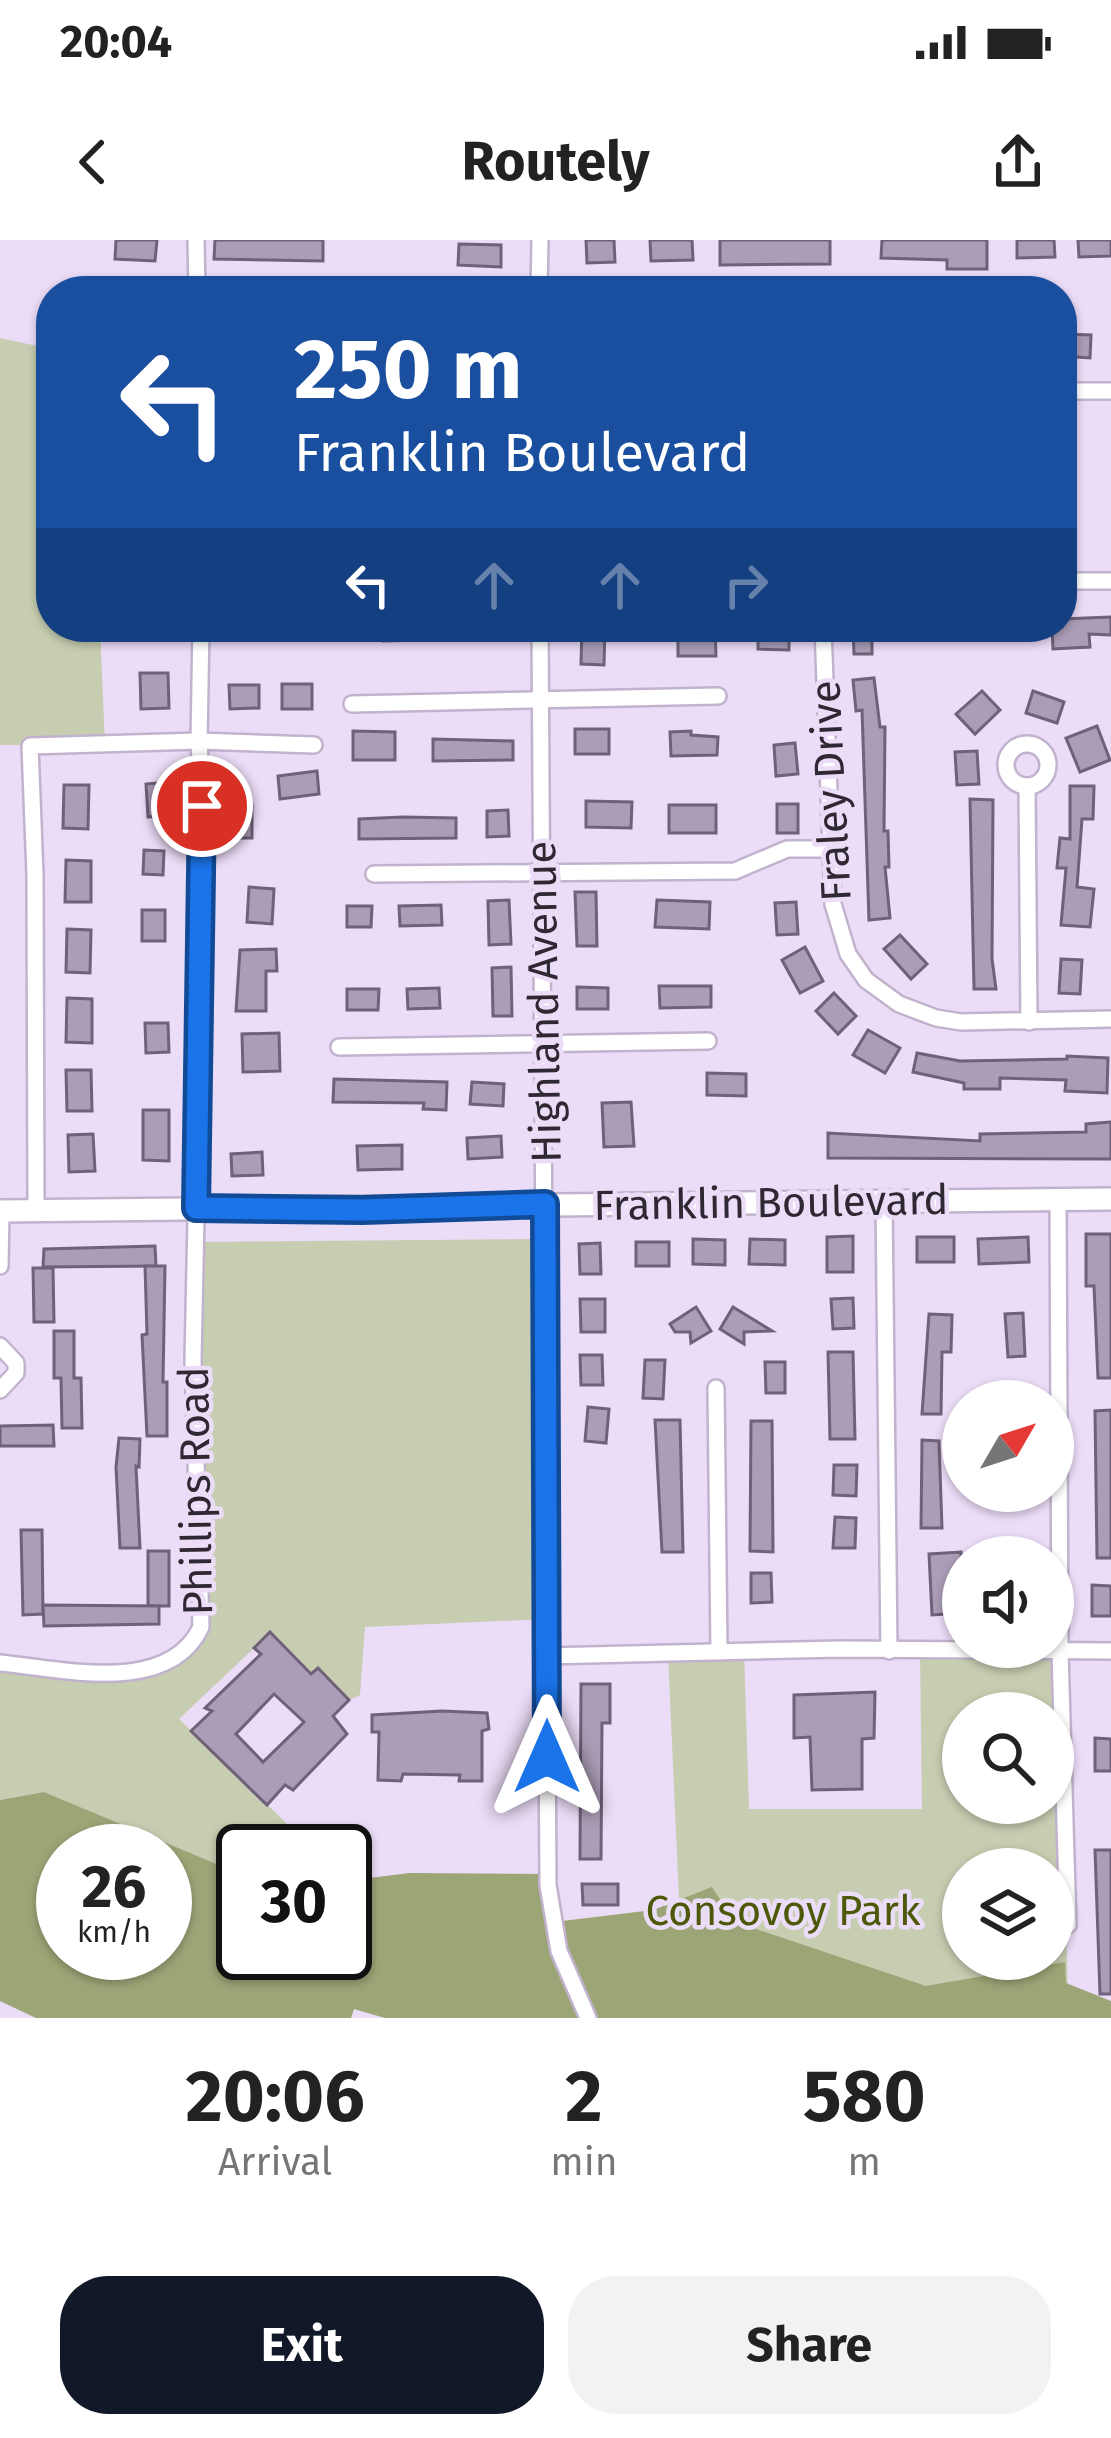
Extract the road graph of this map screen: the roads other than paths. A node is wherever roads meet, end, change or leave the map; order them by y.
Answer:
1 (196, 240) edge
2 (540, 240) edge
3 (196, 276) edge
4 (539, 276) edge
5 (1077, 391) edge
6 (1111, 391) edge
7 (1111, 580) edge
8 (1077, 581) edge
9 (202, 642) edge
10 (540, 642) edge
11 (824, 642) edge
12 (718, 695) dead end
13 (541, 699) junction
14 (352, 704) dead end
15 (199, 741) junction
16 (314, 745) dead end
17 (1028, 786) dead end
18 (831, 849) junction
19 (541, 872) junction
20 (374, 874) dead end
21 (1111, 1019) edge
22 (1029, 1022) junction
23 (708, 1041) dead end
24 (543, 1043) junction
25 (339, 1047) dead end
26 (1058, 1199) junction
27 (1111, 1199) edge
28 (884, 1201) junction
29 (545, 1204) junction
30 (196, 1208) junction
31 (36, 1209) junction
32 (0, 1211) edge
33 (0, 1265) edge
34 (0, 1346) edge
35 (716, 1388) dead end
36 (0, 1390) edge
37 (1059, 1536) edge
38 (1111, 1651) edge
39 (719, 1652) junction
40 (889, 1652) junction
41 (942, 1652) edge
42 (1074, 1652) edge
43 (547, 1656) junction
44 (0, 1663) edge
45 (1060, 1668) edge
46 (1066, 1848) edge
47 (588, 2018) edge

1 - 3 street
2 - 4 street
5 - 6 street
7 - 8 street
9 - 15 street, Phillips Road
10 - 13 street, Highland Avenue
11 - 18 street, Fraley Drive
12 - 13 street
13 - 14 street
13 - 19 street, Highland Avenue
15 - 16 street
15 - 30 street, Phillips Road
15 - 31 street
17 - 22 street
18 - 19 street
18 - 22 street, Fraley Drive
19 - 20 street
19 - 24 street, Highland Avenue
21 - 22 street, Fraley Drive
23 - 24 street
24 - 25 street
24 - 29 street, Highland Avenue
26 - 27 street, Franklin Boulevard
26 - 28 street, Franklin Boulevard
26 - 37 street
28 - 29 street, Franklin Boulevard
28 - 40 street
29 - 30 street, Franklin Boulevard
29 - 43 street, Highland Avenue
30 - 31 street, Franklin Boulevard
30 - 44 street, Phillips Road
31 - 32 street, Franklin Boulevard
32 - 33 street
34 - 36 street
35 - 39 street
38 - 42 street
39 - 40 street
39 - 43 street
40 - 41 street
43 - 47 street, Highland Avenue
45 - 46 street

